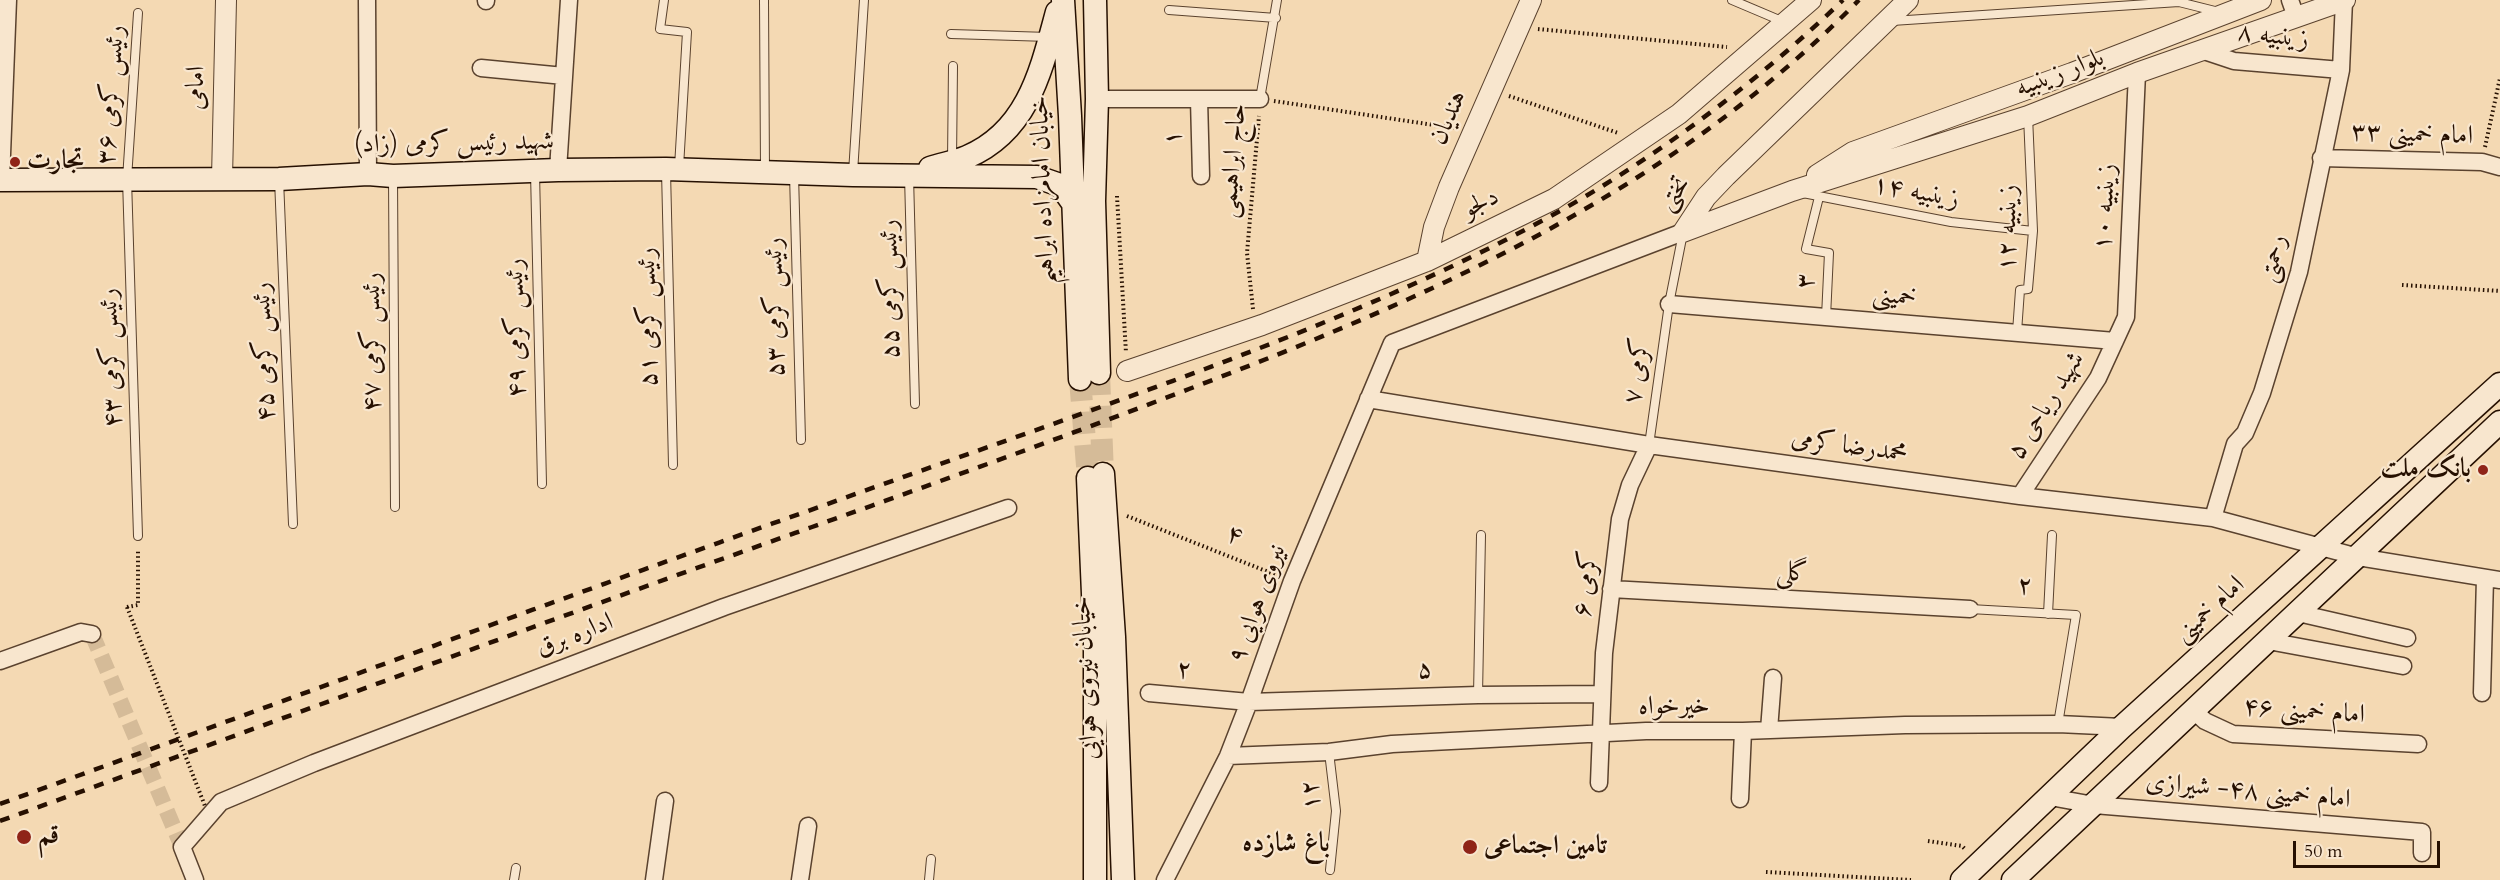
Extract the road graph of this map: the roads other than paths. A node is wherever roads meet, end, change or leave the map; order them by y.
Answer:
1 (8, 0) edge
2 (226, 0) edge
3 (367, 0) edge
4 (569, 0) edge
5 (664, 0) edge
6 (764, 0) edge
7 (864, 0) edge
8 (1062, 0) edge
9 (1095, 0) edge
10 (1277, 0) edge
11 (1531, 0) edge
12 (1732, 0) edge
13 (1811, 0) edge
14 (1908, 0) edge
15 (2034, 0) edge
16 (2261, 0) edge
17 (2344, 0) edge
18 (2140, 2) edge
19 (2293, 8) edge
20 (1169, 10) dead end
21 (2035, 12) junction
22 (138, 13) dead end
23 (2226, 14) junction
24 (1276, 18) junction
25 (1888, 21) junction
26 (1787, 23) junction
27 (951, 34) dead end
28 (1050, 38) junction
29 (2201, 50) junction
30 (952, 66) dead end
31 (481, 68) dead end
32 (2341, 70) junction
33 (2137, 73) junction
34 (564, 76) junction
35 (1097, 99) junction
36 (1199, 99) junction
37 (1260, 99) joint
38 (2028, 116) junction
39 (2321, 158) junction
40 (952, 161) junction
41 (2500, 167) edge
42 (672, 169) junction
43 (558, 170) junction
44 (535, 171) junction
45 (765, 171) junction
46 (794, 172) junction
47 (368, 174) junction
48 (909, 174) junction
49 (853, 175) junction
50 (1201, 176) dead end
51 (393, 177) junction
52 (222, 178) junction
53 (128, 179) junction
54 (279, 179) junction
55 (1, 180) edge
56 (1792, 190) junction
57 (1819, 197) junction
58 (1072, 202) junction
59 (2033, 231) junction
60 (1683, 232) junction
61 (1427, 261) junction
62 (1669, 304) junction
63 (1826, 317) junction
64 (2017, 333) junction
65 (2115, 341) junction
66 (1392, 343) joint
67 (1127, 371) road end
68 (2500, 384) edge
69 (1368, 399) junction
70 (915, 404) dead end
71 (2500, 422) edge
72 (801, 440) dead end
73 (1649, 445) junction
74 (674, 465) dead end
75 (542, 484) dead end
76 (2020, 496) junction
77 (395, 507) dead end
78 (1008, 508) dead end
79 (2213, 518) junction
80 (293, 524) dead end
81 (1481, 535) dead end
82 (2052, 535) dead end
83 (138, 536) road end
84 (2322, 547) junction
85 (2358, 557) junction
86 (2493, 579) edge
87 (1611, 589) junction
88 (1970, 609) joint
89 (2048, 614) junction
90 (2298, 614) junction
91 (86, 633) dead end
92 (2407, 638) dead end
93 (2268, 641) junction
94 (0, 661) edge
95 (2403, 666) dead end
96 (1773, 678) dead end
97 (1149, 693) dead end
98 (2482, 693) dead end
99 (1602, 694) junction
100 (1478, 695) junction
101 (1249, 702) junction
102 (2194, 711) junction
103 (2058, 724) junction
104 (2122, 727) junction
105 (1769, 730) junction
106 (1743, 731) junction
107 (1601, 735) junction
108 (2418, 744) dead end
109 (1329, 752) junction
110 (1228, 756) junction
111 (1599, 783) dead end
112 (2050, 797) junction
113 (1740, 799) dead end
114 (665, 801) dead end
115 (2094, 805) junction
116 (808, 826) dead end
117 (2422, 853) dead end
118 (931, 859) dead end
119 (516, 868) dead end
120 (1330, 870) dead end
121 (195, 880) edge
122 (514, 880) edge
123 (654, 880) edge
124 (800, 880) edge
125 (928, 880) edge
126 (1095, 880) edge
127 (1123, 880) edge
128 (1165, 880) edge
129 (1962, 880) edge
130 (2013, 880) edge

1 - 55 street
2 - 52 street, امامی
3 - 47 street
4 - 34 street
5 - 42 lane, رئیس کرمی ۵۱
6 - 45 lane
7 - 49 lane
8 - 28 main road
8 - 58 main road, خیابان امامزاده ابراهیم
9 - 35 main road, خیابان امامزاده ابراهیم
10 - 24 lane, حاج ابراهیمی
11 - 61 street, هندیان
12 - 26 lane
13 - 26 street, دلجو
14 - 25 street, تختی
15 - 21 lane
16 - 23 street, بلوار زینبیه
17 - 19 street, بلوار زینبیه
17 - 32 street, رحمتی
18 - 21 lane
18 - 23 lane
19 - 29 street, بلوار زینبیه
20 - 24 lane
21 - 25 lane
22 - 53 lane, رئیس کرمی ۳۶
23 - 56 street, بلوار زینبیه
24 - 37 lane, حاج ابراهیمی
25 - 60 street, تختی
26 - 61 street, دلجو
27 - 28 lane
28 - 40 main road
29 - 32 street, زینبیه ۸
29 - 33 street, بلوار زینبیه
30 - 40 lane
31 - 34 street
32 - 39 street, رحمتی
33 - 38 street, بلوار زینبیه
33 - 65 street, زینبیه ۱۰
34 - 43 street
35 - 36 street
35 - 58 main road, خیابان امامزاده ابراهیم
36 - 37 street
36 - 50 street, ۱
38 - 56 street, بلوار زینبیه
38 - 59 lane, زینبیه ۱۲
39 - 41 street, امام خمینی ۳۳
39 - 79 street, رحمتی
40 - 48 main road
42 - 43 main road, شهید رئیس کرمی (زاد)
42 - 45 main road, شهید رئیس کرمی (زاد)
42 - 74 lane, رئیس کرمی ۵۱
43 - 44 main road, شهید رئیس کرمی (زاد)
44 - 51 main road, شهید رئیس کرمی (زاد)
44 - 75 lane, رئیس کرمی ۴۹
45 - 46 main road, شهید رئیس کرمی (زاد)
46 - 49 main road, شهید رئیس کرمی (زاد)
46 - 72 lane, رئیس کرمی ۵۳
47 - 51 main road, شهید رئیس کرمی (زاد)
47 - 54 main road, شهید رئیس کرمی (زاد)
48 - 49 main road, شهید رئیس کرمی (زاد)
48 - 58 main road
48 - 70 lane, رئیس کرمی ۵۵
51 - 77 lane, رئیس کرمی ۴۷
52 - 53 main road, شهید رئیس کرمی (زاد)
52 - 54 main road, شهید رئیس کرمی (زاد)
53 - 55 main road, شهید رئیس کرمی (زاد)
53 - 83 lane, رئیس کرمی ۴۳
54 - 80 lane, رئیس کرمی ۴۵
56 - 57 lane, زینبیه ۱۴
56 - 60 street, بلوار زینبیه
57 - 59 lane, زینبیه ۱۴
57 - 63 lane, ۳
59 - 64 lane, زینبیه ۱۲
60 - 62 lane, کرمی ۷
60 - 66 street, تختی
61 - 67 street, دلجو
62 - 63 street, خمینی
62 - 73 lane, کرمی ۷
63 - 64 street, خمینی
64 - 65 street, خمینی
65 - 76 street, ۵ شهید ریاحی
66 - 69 street, نیروی هوایی ۹
68 - 84 main road, امام خمینی
69 - 73 street, محمدرضا کرمی
69 - 101 street, نیروی هوایی ۹
71 - 85 main road
73 - 76 street, محمدرضا کرمی
73 - 87 street, کرمی ۶
76 - 79 street, محمدرضا کرمی
78 - 121 street, اداره برق
79 - 84 street, محمدرضا کرمی
81 - 100 lane
82 - 89 lane
84 - 85 street, محمدرضا کرمی
84 - 104 main road, امام خمینی
85 - 86 street, محمدرضا کرمی
85 - 90 main road
86 - 98 street
87 - 88 street, گلی
87 - 99 street, کرمی ۶
88 - 89 lane, ۲
89 - 103 lane, ۲
90 - 92 street
90 - 93 main road
91 - 94 street
93 - 95 street
93 - 102 main road
96 - 105 street
97 - 101 street, ۲
99 - 100 street, ۵
99 - 107 street, کرمی ۶
100 - 101 street, ۵
101 - 110 street, نیروی هوایی ۹
102 - 108 street, امام خمینی ۴۶
102 - 115 main road
103 - 104 street, خیرخواه
103 - 105 street, خیرخواه
104 - 112 main road, امام خمینی
105 - 106 street, خیرخواه
106 - 107 street, خیرخواه
106 - 113 street
107 - 109 street, خیرخواه
107 - 111 street, کرمی ۶
109 - 110 street, خیرخواه
109 - 120 lane, ۱۲
110 - 128 street, نیروی هوایی ۹
112 - 115 street, امام خمینی ۴۸- شیرازی
112 - 129 main road, امام خمینی
114 - 123 street
115 - 117 street, امام خمینی ۴۸- شیرازی
115 - 130 main road
116 - 124 street
118 - 125 lane
119 - 122 lane
126 - 127 main road, خیابان نیروی هوایی

